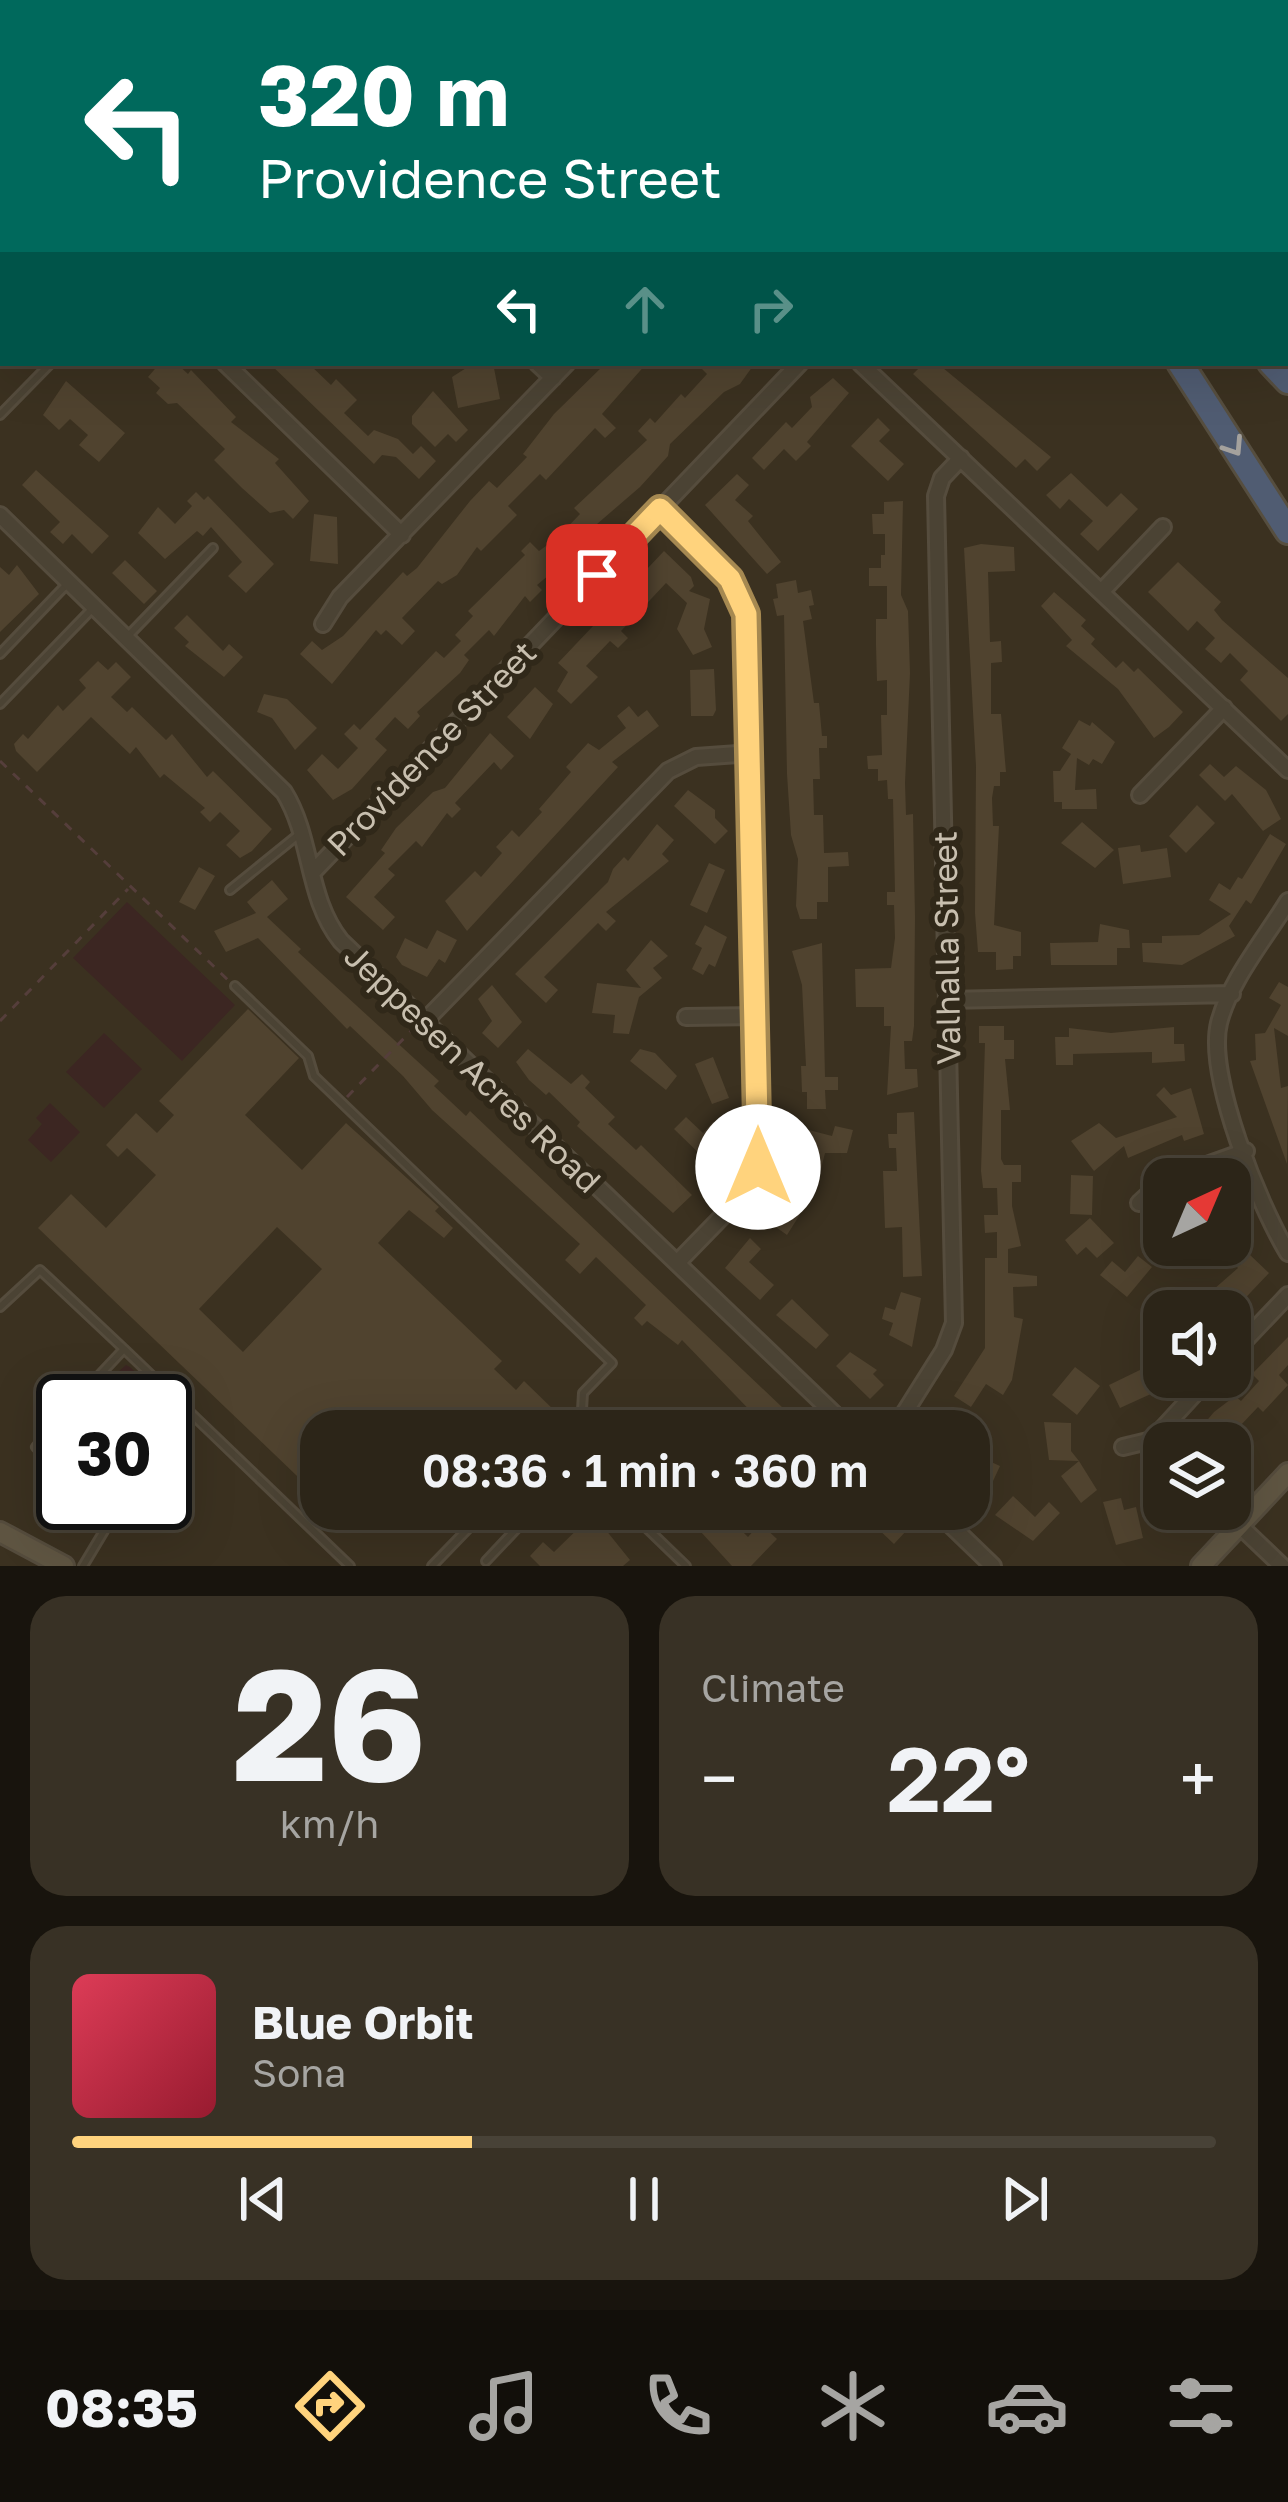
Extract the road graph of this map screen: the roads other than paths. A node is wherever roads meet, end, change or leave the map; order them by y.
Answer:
1 (48, 366) edge
2 (228, 366) edge
3 (540, 366) edge
4 (565, 366) edge
5 (797, 366) edge
6 (863, 366) edge
7 (1182, 366) edge
8 (553, 378) junction
9 (0, 415) edge
10 (961, 458) junction
11 (660, 509) junction
12 (0, 515) edge
13 (1162, 526) dead end
14 (1288, 530) edge
15 (402, 535) junction
16 (213, 548) dead end
17 (69, 582) junction
18 (1102, 591) junction
19 (94, 607) junction
20 (323, 624) dead end
21 (126, 637) junction
22 (0, 654) edge
23 (0, 704) edge
24 (1224, 708) junction
25 (752, 753) junction
26 (1288, 770) edge
27 (1140, 795) dead end
28 (303, 830) junction
29 (312, 874) junction
30 (230, 890) dead end
31 (1288, 901) edge
32 (235, 986) road end
33 (1232, 994) junction
34 (1187, 995) junction
35 (947, 1000) junction
36 (758, 1016) junction
37 (686, 1017) dead end
38 (423, 1021) junction
39 (1219, 1025) junction
40 (1246, 1151) junction
41 (1227, 1158) edge
42 (1143, 1199) edge
43 (1139, 1202) dead end
44 (1288, 1253) edge
45 (677, 1263) junction
46 (1288, 1295) edge
47 (0, 1307) edge
48 (1251, 1334) edge
49 (124, 1349) junction
50 (100, 1374) edge
51 (1190, 1398) edge
52 (582, 1410) edge
53 (830, 1410) edge
54 (904, 1410) edge
55 (1123, 1447) dead end
56 (1288, 1473) edge
57 (1251, 1512) edge
58 (104, 1530) edge
59 (467, 1530) edge
60 (515, 1530) edge
61 (649, 1530) edge
62 (956, 1530) edge
63 (1234, 1530) edge
64 (1244, 1530) edge
65 (0, 1532) edge
66 (486, 1561) dead end
67 (64, 1566) edge
68 (83, 1566) edge
69 (350, 1566) edge
70 (432, 1566) edge
71 (686, 1566) edge
72 (994, 1566) edge
73 (1201, 1566) edge
74 (1282, 1566) edge

1 - 9 lane
2 - 15 street
3 - 8 street
4 - 8 street
5 - 11 street, Providence Street
6 - 10 street
7 -> 14 highway
8 - 15 street
10 - 18 street
10 - 35 street, Valhalla Street
11 - 25 street
11 - 29 street, Providence Street
12 - 17 street, Jeppesen Acres Road
13 - 18 street
15 - 20 street
16 - 21 lane
17 - 19 street, Jeppesen Acres Road
17 - 22 lane
18 - 24 street
19 - 21 street, Jeppesen Acres Road
19 - 23 lane
21 - 28 street, Jeppesen Acres Road
24 - 26 street
24 - 27 street
25 - 36 street
25 - 38 street
28 - 29 street, Jeppesen Acres Road
28 - 30 lane
29 - 38 street, Jeppesen Acres Road
31 - 33 street
32 - 52 lane
33 - 34 street
33 - 39 street
34 - 35 street
34 - 39 street
35 - 54 street, Valhalla Street
36 - 37 street
36 - 45 street
38 - 45 street, Jeppesen Acres Road
39 - 40 street
40 - 41 street
40 - 44 street
42 - 43 street
45 - 53 street, Jeppesen Acres Road
46 - 48 street
47 - 49 lane
49 - 50 lane
49 - 69 lane
51 - 55 street
56 - 57 main road
58 - 68 lane
59 - 70 lane
60 - 66 lane
61 - 71 lane
62 - 72 street
63 - 73 main road
64 - 74 street
65 - 67 main road

